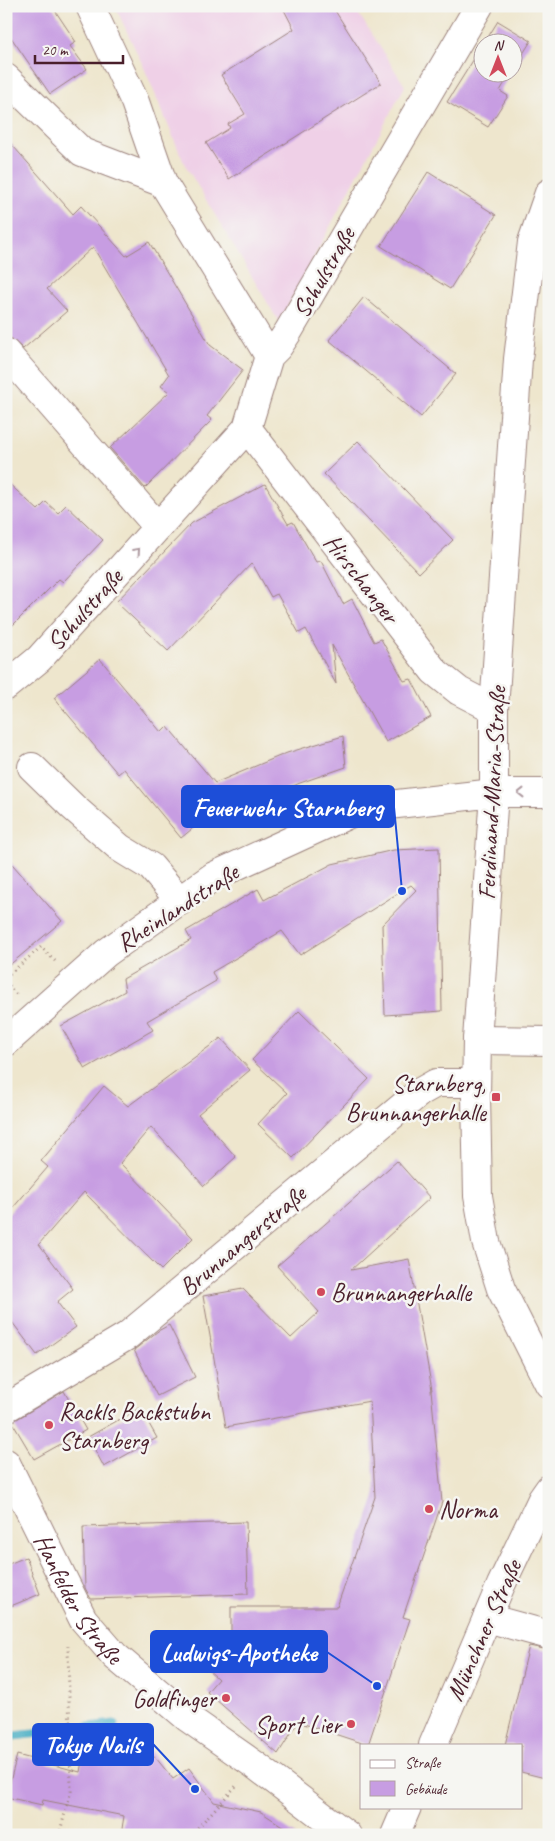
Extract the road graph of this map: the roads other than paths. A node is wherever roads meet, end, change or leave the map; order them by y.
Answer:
1 (90, 6) edge
2 (479, 6) edge
3 (6, 78) edge
4 (163, 183) junction
5 (549, 192) edge
6 (6, 354) edge
7 (269, 356) junction
8 (247, 428) junction
9 (158, 527) junction
10 (6, 686) edge
11 (494, 709) junction
12 (32, 767) dead end
13 (494, 793) junction
14 (549, 793) edge
15 (180, 901) junction
16 (477, 1040) junction
17 (549, 1041) edge
18 (6, 1042) edge
19 (476, 1083) junction
20 (549, 1384) edge
21 (6, 1408) edge
22 (6, 1463) edge
23 (549, 1489) edge
24 (487, 1618) junction
25 (549, 1635) edge
26 (433, 1744) edge
27 (407, 1808) edge
28 (347, 1835) edge
29 (395, 1835) edge

1 - 4 street
2 - 7 street, Schulstraße
3 - 4 street
4 - 7 street
5 - 11 street, Ferdinand-Maria-Straße
6 - 9 street
7 - 8 street, Schulstraße
8 - 9 street, Schulstraße
8 - 11 street, Hirschanger
10 -> 9 street, Schulstraße
11 - 13 street, Ferdinand-Maria-Straße
12 - 15 street
14 -> 13 street, Rheinlandstraße
13 - 15 street, Rheinlandstraße
13 - 16 street, Ferdinand-Maria-Straße
15 - 18 street, Rheinlandstraße
16 - 17 street
16 - 19 street, Ferdinand-Maria-Straße
19 - 20 street, Ferdinand-Maria-Straße
19 - 21 street, Brunnangerstraße
22 - 28 street, Hanfelder Straße
23 - 24 street, Münchner Straße
24 - 25 street
24 - 26 street, Münchner Straße
27 - 29 street

